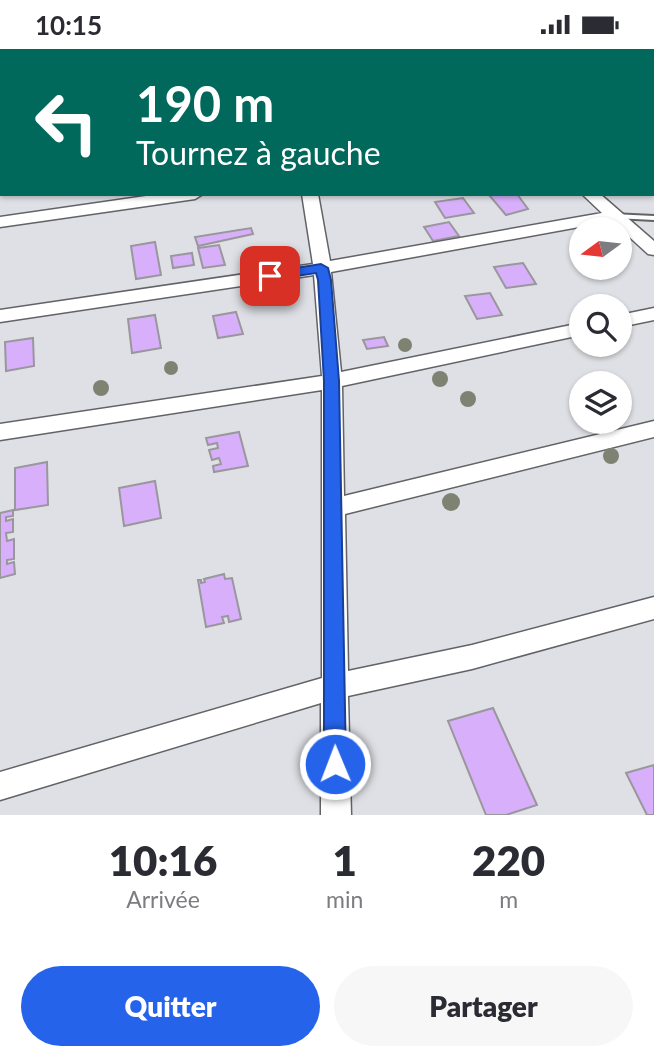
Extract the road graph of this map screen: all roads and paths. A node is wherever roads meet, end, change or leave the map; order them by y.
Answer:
1 (181, 196) edge
2 (310, 196) edge
3 (592, 196) edge
4 (615, 216) junction
5 (654, 218) edge
6 (0, 222) edge
7 (654, 250) edge
8 (321, 268) junction
9 (654, 314) edge
10 (0, 316) edge
11 (632, 319) edge
12 (569, 332) edge
13 (332, 381) junction
14 (654, 429) edge
15 (0, 432) edge
16 (333, 508) junction
17 (654, 608) edge
18 (333, 687) junction
19 (0, 786) edge
20 (336, 815) edge

1 - 6 street
2 - 8 street
3 - 4 street
4 - 5 lane
4 - 7 street
4 - 8 street
8 - 10 street
8 - 13 street
9 - 11 street
12 - 13 street
13 - 15 street
13 - 16 street
14 - 16 street
16 - 18 street
17 - 18 street
18 - 19 street
18 - 20 street

